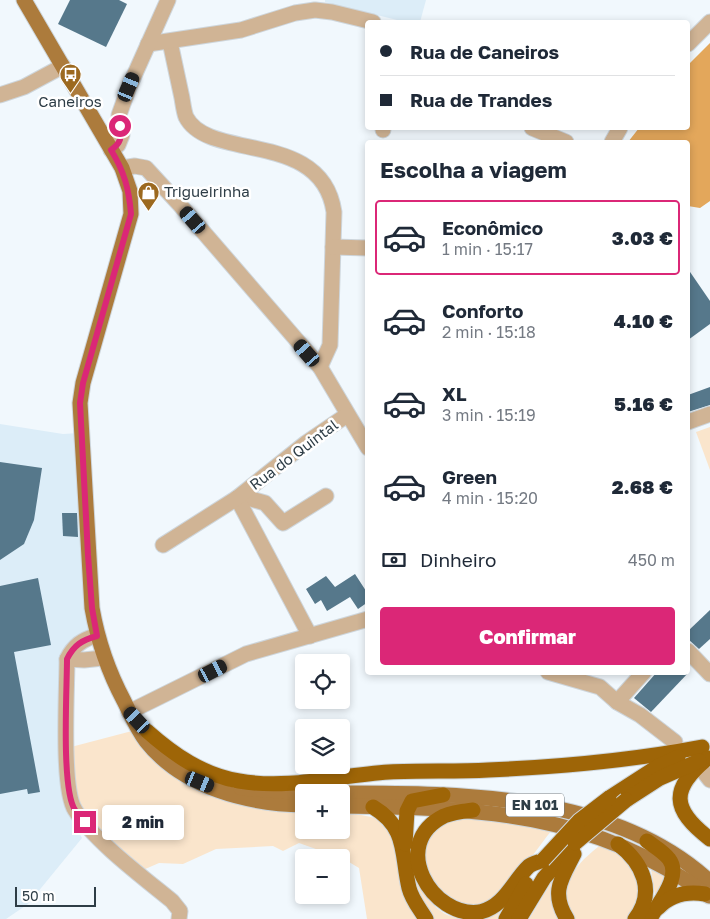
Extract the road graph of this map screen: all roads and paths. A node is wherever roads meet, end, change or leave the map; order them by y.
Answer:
1 (24, 0) edge
2 (168, 0) edge
3 (317, 5) edge
4 (365, 20) edge
5 (710, 22) edge
6 (170, 42) junction
7 (690, 42) edge
8 (148, 44) junction
9 (63, 66) junction
10 (0, 95) edge
11 (535, 133) edge
12 (559, 140) edge
13 (111, 150) junction
14 (122, 168) junction
15 (333, 247) junction
16 (365, 248) edge
17 (320, 367) junction
18 (710, 414) edge
19 (347, 415) junction
20 (690, 421) edge
21 (365, 443) edge
22 (326, 496) dead end
23 (239, 497) junction
24 (163, 544) dead end
25 (365, 620) edge
26 (97, 636) junction
27 (310, 636) junction
28 (690, 653) edge
29 (104, 658) junction
30 (67, 659) junction
31 (710, 674) edge
32 (558, 675) edge
33 (591, 675) edge
34 (641, 675) edge
35 (600, 688) junction
36 (617, 702) junction
37 (129, 712) junction
38 (147, 731) junction
39 (675, 742) dead end
40 (707, 760) edge
41 (295, 792) edge
42 (350, 793) edge
43 (444, 795) junction
44 (295, 804) edge
45 (350, 806) edge
46 (373, 807) junction
47 (408, 808) junction
48 (473, 810) junction
49 (710, 839) edge
50 (648, 841) junction
51 (575, 843) junction
52 (618, 844) junction
53 (549, 862) junction
54 (406, 863) junction
55 (674, 872) junction
56 (708, 891) edge
57 (650, 918) edge
58 (179, 919) edge
59 (426, 919) edge
60 (506, 919) edge
61 (519, 919) edge
62 (568, 919) edge
63 (635, 919) edge

1 - 9 main road
2 - 8 street
3 - 4 street
3 - 6 street
5 - 7 street
6 - 8 street
6 - 15 street
8 - 13 street
9 - 10 street
9 - 13 main road
11 - 12 street
13 - 14 main road
14 - 17 street
14 - 26 main road
15 - 16 street
15 - 17 street
17 - 19 street
18 - 20 street
19 - 21 street
19 - 23 street, Rua do Quintal
22 - 23 street, Rua do Quintal
23 - 24 street, Rua do Quintal
23 - 27 street
25 - 27 street
26 - 29 main road
26 - 30 street
27 - 37 street
28 - 31 street
29 - 30 street
29 - 37 main road
30 - 58 street
32 - 35 street
33 - 35 street
34 - 36 street
35 - 36 street
36 - 39 street
37 - 38 main road
37 - 44 main road
38 - 40 highway
38 - 41 main road
40 - 49 highway
40 - 51 highway, EN 101, bridge
40 - 53 highway, EN 101, bridge
42 - 43 main road, EN 101
43 - 47 highway
43 - 50 main road, EN 101
45 - 46 main road, EN 101
46 - 47 main road, EN 101
46 - 54 highway
47 - 48 main road, EN 101
47 - 54 highway
48 - 52 main road, EN 101
48 - 53 highway
50 - 55 highway
50 - 56 main road, EN 101
51 - 53 highway, EN 101
51 - 62 highway
52 - 55 main road, EN 101
52 - 63 highway
53 - 60 highway, EN 101
53 - 61 highway, EN 101
54 - 59 highway
55 - 56 main road, EN 101
55 - 57 highway
56 - 57 highway

